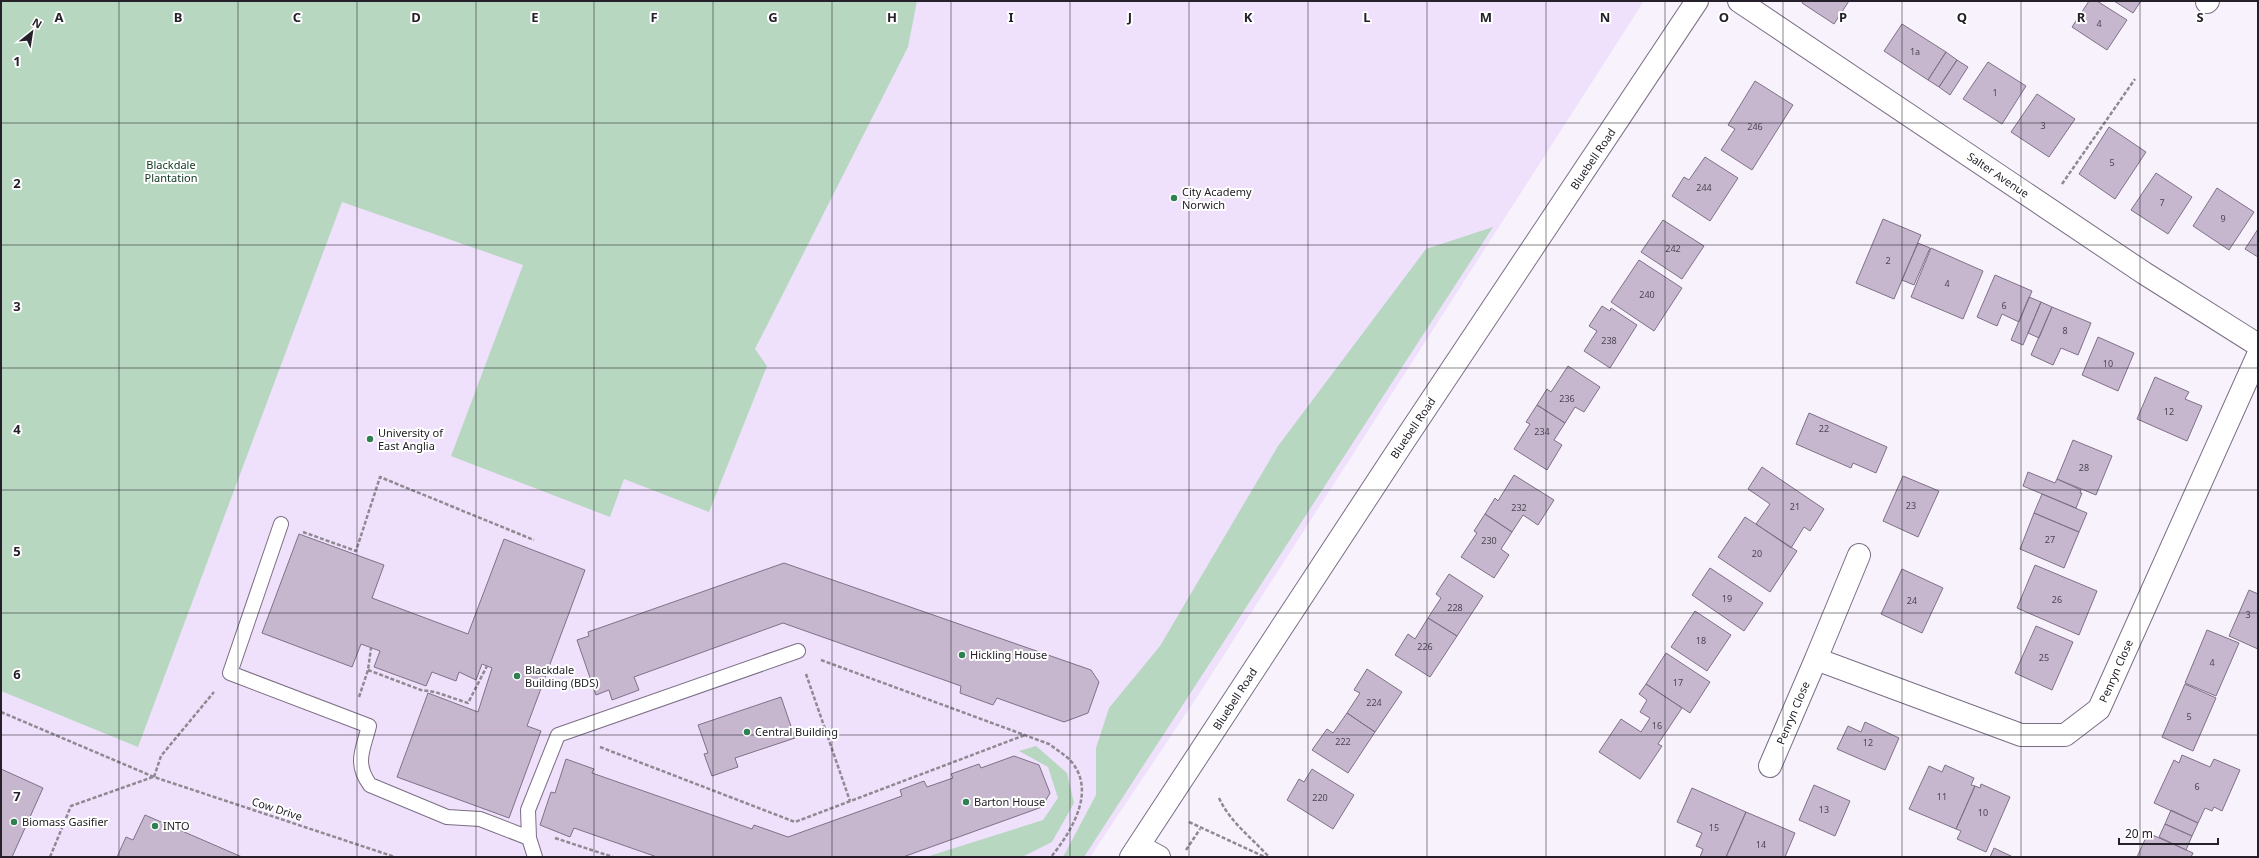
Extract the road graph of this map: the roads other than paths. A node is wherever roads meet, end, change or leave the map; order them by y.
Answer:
1 (1697, 1) edge
2 (1739, 1) edge
3 (2258, 345) edge
4 (2258, 355) edge
5 (281, 524) road end
6 (1859, 555) dead end
7 (798, 651) road end
8 (1816, 659) junction
9 (1770, 766) dead end
10 (529, 834) junction
11 (1135, 851) edge
12 (535, 857) edge
13 (1159, 857) edge

1 - 11 street, Bluebell Road
2 - 3 street, Salter Avenue
4 - 8 street, Penryn Close
5 - 10 lane
6 - 8 street, Penryn Close
7 - 10 lane
8 - 9 street, Penryn Close
10 - 12 lane
11 - 13 street

